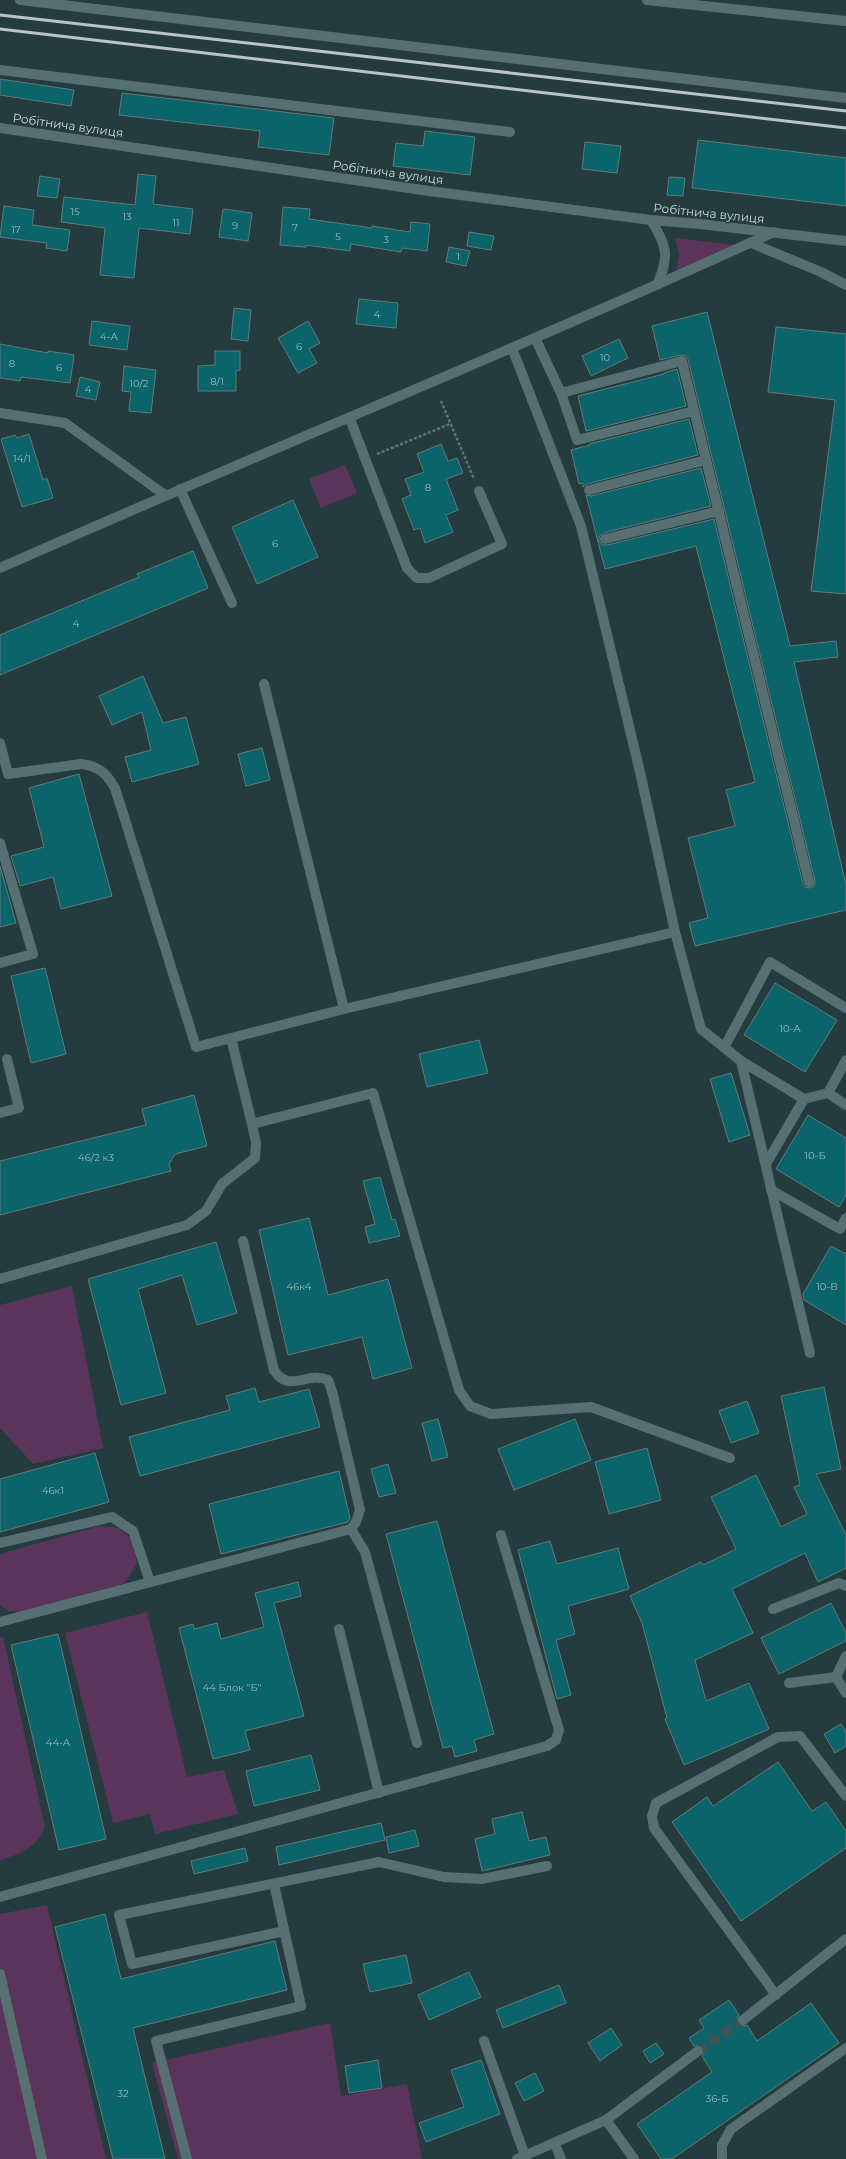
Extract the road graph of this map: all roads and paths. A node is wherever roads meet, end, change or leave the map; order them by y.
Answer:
1 (20, 0) edge
2 (647, 0) edge
3 (846, 21) edge
4 (0, 70) edge
5 (846, 98) edge
6 (0, 128) edge
7 (510, 132) dead end
8 (650, 220) junction
9 (774, 232) junction
10 (846, 241) edge
11 (751, 243) junction
12 (846, 284) edge
13 (658, 285) junction
14 (535, 338) junction
15 (512, 348) junction
16 (561, 393) junction
17 (441, 401) dead end
18 (694, 411) junction
19 (0, 413) edge
20 (350, 419) junction
21 (450, 424) junction
22 (365, 459) junction
23 (706, 460) junction
24 (180, 489) junction
25 (479, 490) joint
26 (589, 490) dead end
27 (165, 495) junction
28 (719, 512) junction
29 (605, 539) dead end
30 (0, 568) edge
31 (232, 603) dead end
32 (264, 684) dead end
33 (0, 743) edge
34 (0, 843) edge
35 (809, 882) dead end
36 (675, 932) junction
37 (0, 963) edge
38 (846, 1008) edge
39 (344, 1009) junction
40 (231, 1038) junction
41 (725, 1046) junction
42 (8, 1059) dead end
43 (741, 1060) junction
44 (846, 1060) edge
45 (828, 1093) junction
46 (804, 1099) junction
47 (846, 1105) edge
48 (0, 1114) edge
49 (252, 1124) junction
50 (766, 1164) junction
51 (771, 1190) junction
52 (846, 1218) edge
53 (243, 1241) dead end
54 (0, 1278) edge
55 (810, 1353) dead end
56 (730, 1458) dead end
57 (351, 1529) junction
58 (501, 1535) dead end
59 (0, 1544) edge
60 (150, 1582) junction
61 (846, 1586) edge
62 (773, 1609) dead end
63 (0, 1622) edge
64 (339, 1629) dead end
65 (846, 1656) edge
66 (836, 1677) junction
67 (789, 1683) dead end
68 (846, 1693) edge
69 (417, 1742) dead end
70 (379, 1793) junction
71 (846, 1796) edge
72 (547, 1866) dead end
73 (274, 1884) junction
74 (0, 1897) edge
75 (284, 1931) junction
76 (846, 1939) edge
77 (0, 1974) edge
78 (776, 1995) junction
79 (743, 2020) tunnel mouth
80 (484, 2041) dead end
81 (846, 2048) edge
82 (698, 2051) tunnel mouth
83 (606, 2120) junction
84 (555, 2144) junction
85 (521, 2157) edge
86 (42, 2159) edge
87 (187, 2159) edge
88 (562, 2159) edge
89 (634, 2159) edge
90 (722, 2159) edge

1 - 5 street
2 - 3 street
4 - 7 street
6 - 8 street, Робітнича вулиця
8 - 9 street, Робітнича вулиця
8 - 13 street
9 - 10 street, Робітнича вулиця
9 - 11 street
11 - 12 street
11 - 13 street
13 - 14 street
14 - 15 street
14 - 16 street
15 - 20 street
15 - 36 street
16 - 18 street
16 - 18 street
17 - 21 path
18 - 23 street
19 - 27 street
20 - 22 street
20 - 24 street
21 - 22 path
21 - 25 path
22 - 25 street
23 - 26 street
23 - 28 street
24 - 27 street
24 - 31 street
27 - 30 street
28 - 29 street
28 - 35 street
32 - 39 street
33 - 40 street
34 - 37 street
36 - 39 street
36 - 41 street
38 - 41 street
39 - 40 street
40 - 49 street
41 - 43 street
42 - 48 street
43 - 46 street
43 - 50 street
44 - 45 street
45 - 46 street
45 - 47 street
46 - 50 street
49 - 54 street
49 - 56 street
50 - 51 street
51 - 52 street
51 - 55 street
53 - 57 street
57 - 60 street
57 - 69 street
58 - 70 street
59 - 60 street
60 - 63 street
61 - 62 street
64 - 70 street
65 - 66 street
66 - 67 street
66 - 68 street
70 - 74 street
71 - 78 street
72 - 73 street
73 - 75 street
73 - 75 street
75 - 87 street
76 - 78 street
77 - 86 street
78 - 79 street
80 - 85 street
81 - 90 street
82 - 83 street
83 - 84 street
83 - 89 street
84 - 85 street
84 - 88 street

